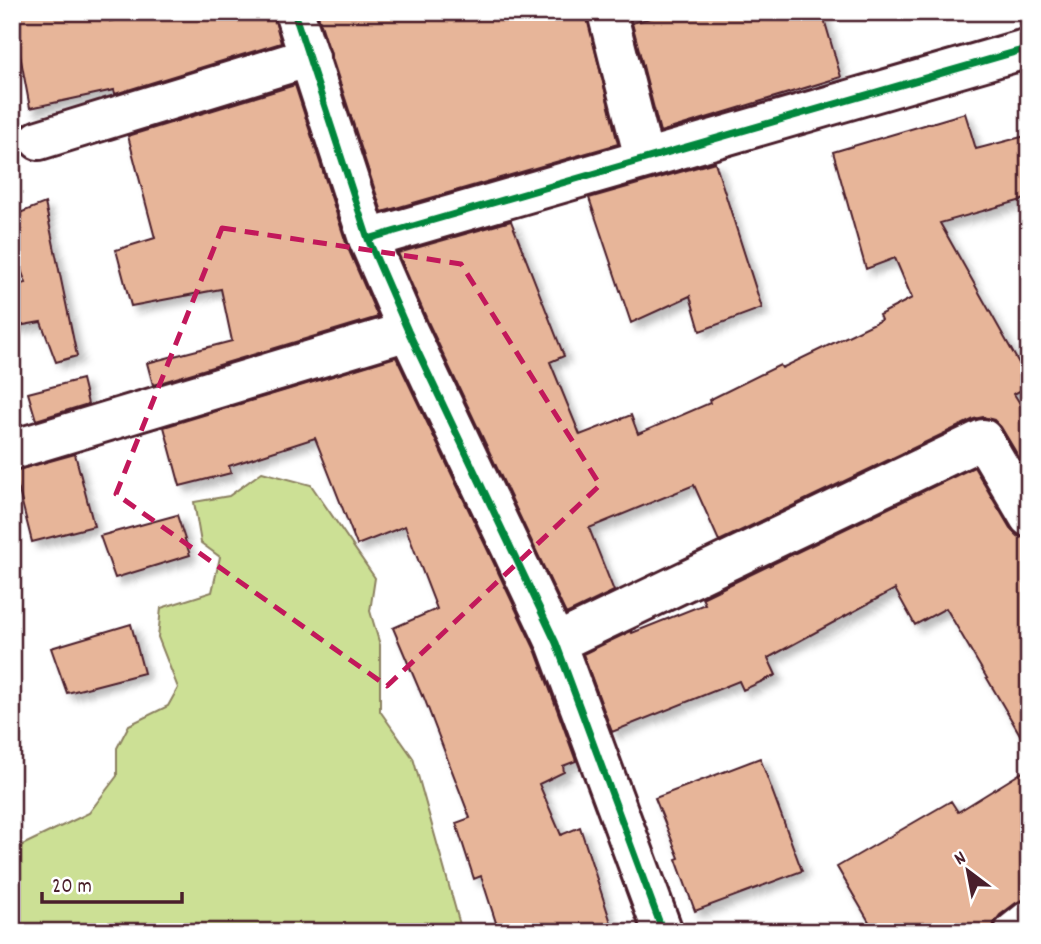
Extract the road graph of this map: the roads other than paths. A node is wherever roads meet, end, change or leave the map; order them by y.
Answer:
1 (295, 12) edge
2 (607, 12) edge
3 (1029, 48) edge
4 (310, 57) junction
5 (39, 140) dead end
6 (644, 158) junction
7 (368, 239) junction
8 (408, 331) junction
9 (12, 450) edge
10 (1029, 517) edge
11 (556, 643) junction
12 (1029, 920) edge
13 (663, 932) edge
14 (1014, 932) edge

1 - 4 street
2 - 6 street
3 - 6 street
4 - 5 street
4 - 7 street
6 - 7 street
7 - 8 street
8 - 9 street
8 - 11 street
10 - 11 street
11 - 13 street
12 - 14 street

